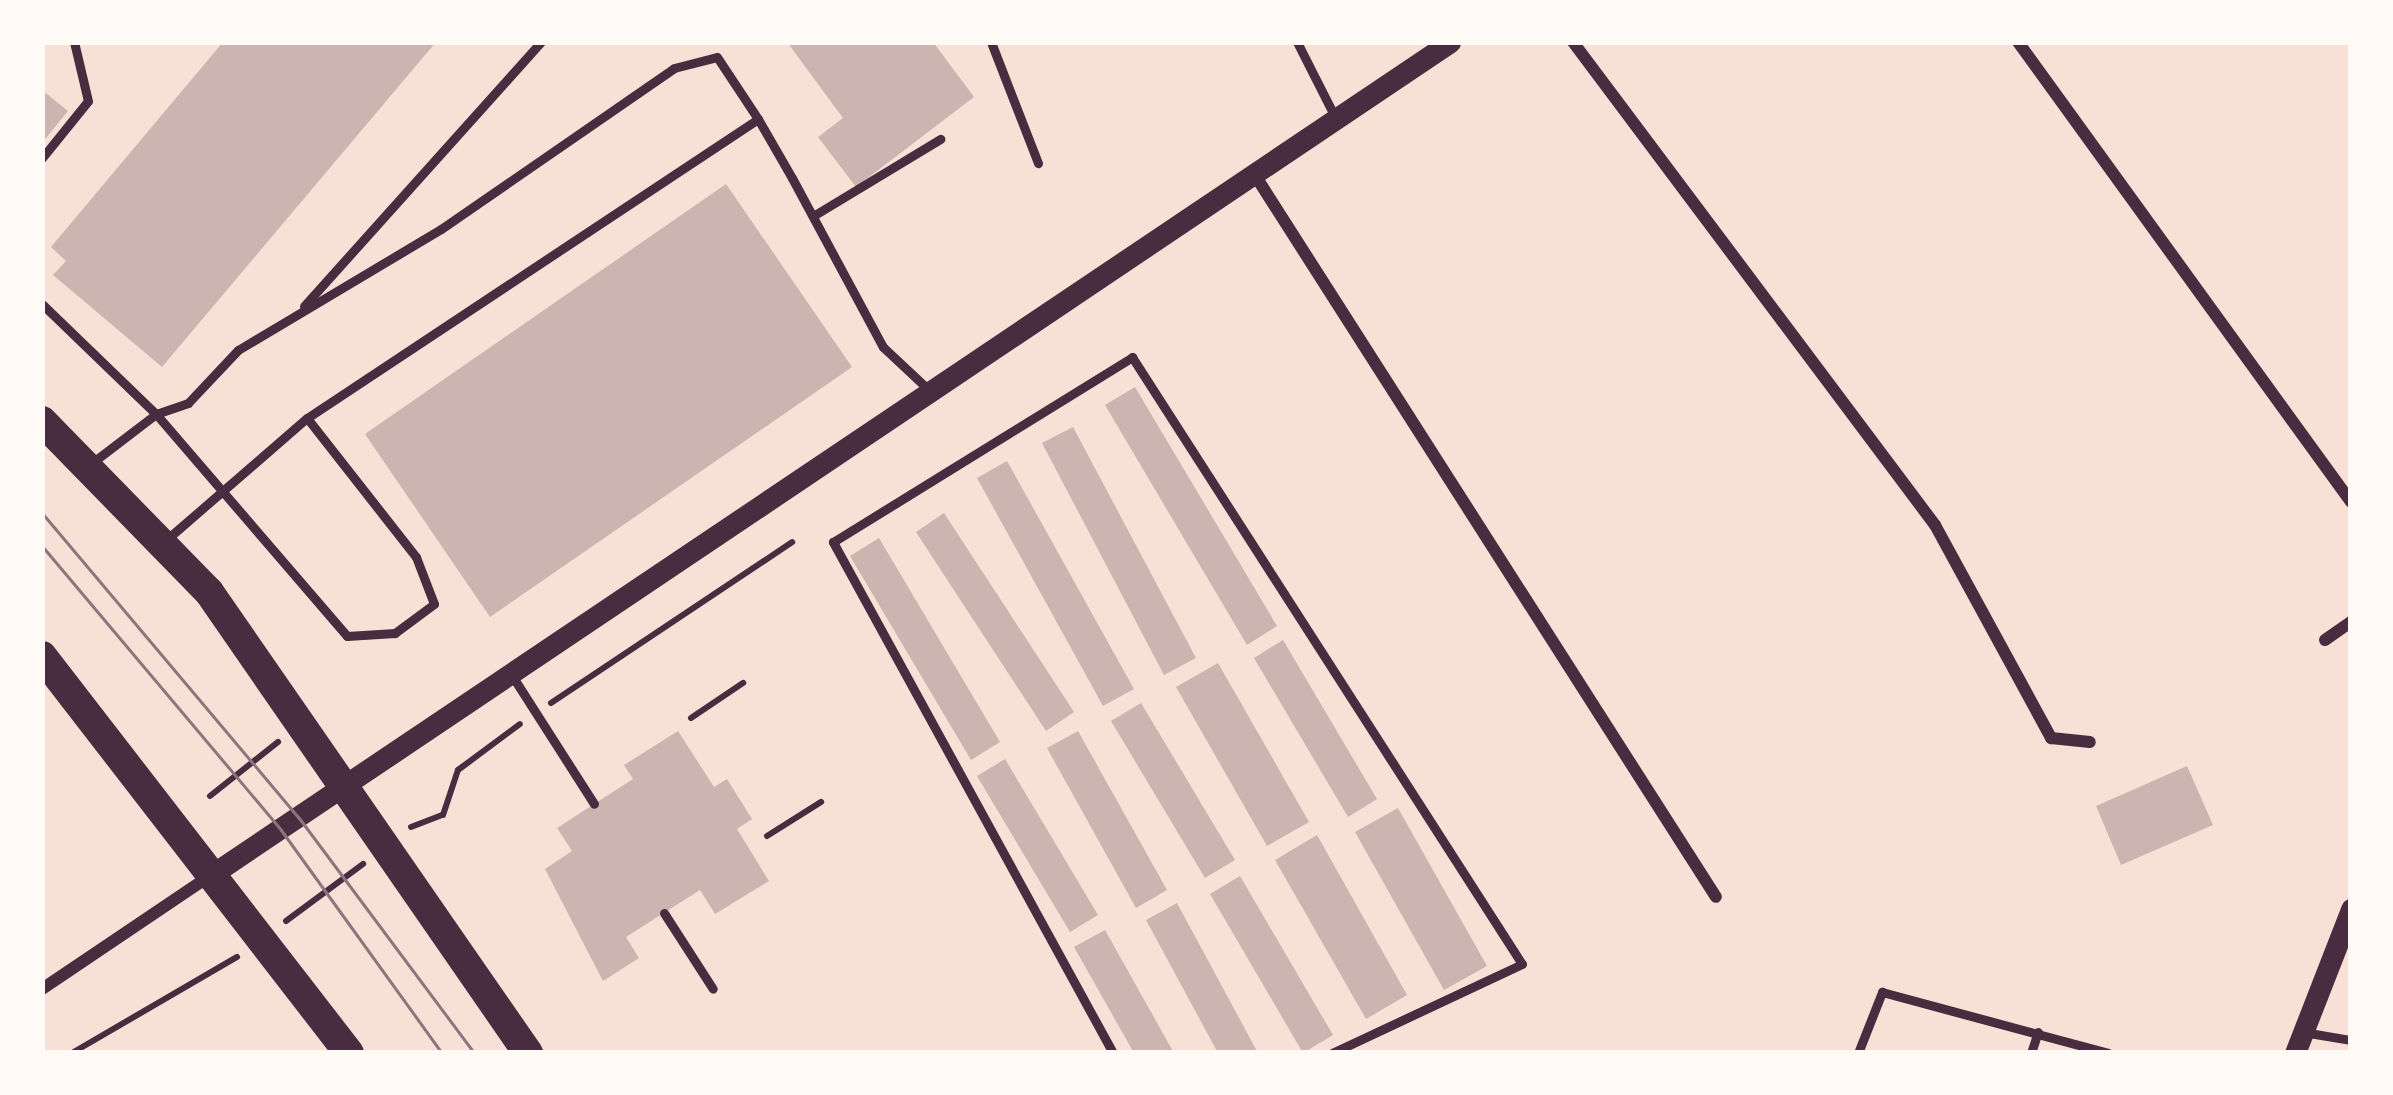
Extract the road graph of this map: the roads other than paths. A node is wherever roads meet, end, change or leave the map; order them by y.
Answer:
1 (74, 42) edge
2 (541, 42) edge
3 (724, 42) edge
4 (991, 42) edge
5 (1297, 42) edge
6 (1450, 42) edge
7 (1573, 42) edge
8 (2018, 42) edge
9 (716, 57) junction
10 (1335, 117) junction
11 (758, 119) junction
12 (940, 139) dead end
13 (42, 158) edge
14 (1038, 163) dead end
15 (1252, 171) junction
16 (813, 216) junction
17 (42, 304) edge
18 (297, 314) junction
19 (930, 391) junction
20 (156, 414) junction
21 (307, 418) junction
22 (42, 421) edge
23 (88, 466) junction
24 (223, 483) junction
25 (2351, 502) edge
26 (163, 544) junction
27 (2351, 622) edge
28 (2325, 640) dead end
29 (42, 656) edge
30 (511, 674) junction
31 (2090, 742) dead end
32 (344, 787) junction
33 (594, 804) dead end
34 (217, 871) junction
35 (1716, 897) dead end
36 (2351, 909) edge
37 (664, 913) dead end
38 (42, 988) edge
39 (713, 989) dead end
40 (2038, 1033) junction
41 (2351, 1040) edge
42 (2299, 1042) edge
43 (349, 1053) edge
44 (528, 1053) edge
45 (1113, 1053) edge
46 (1331, 1053) edge
47 (1858, 1053) edge
48 (2031, 1053) edge
49 (2108, 1053) edge

1 - 13 lane
2 - 18 lane
3 - 9 lane
4 - 14 lane
5 - 10 lane
6 - 10 street
7 - 31 street
8 - 25 street
9 - 11 lane
9 - 18 lane
10 - 15 street
11 - 16 lane
11 - 21 lane
12 - 16 lane
15 - 19 street
15 - 35 street
16 - 19 lane
17 - 20 lane
18 - 20 lane
19 - 30 street
20 - 23 lane
20 - 24 lane
21 - 24 lane
21 - 24 lane
22 - 23 main road
23 - 26 main road
24 - 26 lane
26 - 32 main road
27 - 28 street
29 - 34 main road
30 - 32 street
30 - 33 lane
32 - 34 street
32 - 44 main road
34 - 38 street
34 - 43 main road
36 - 42 street
37 - 39 lane
40 - 47 lane
40 - 48 lane
40 - 49 lane
41 - 42 lane
45 - 46 lane

